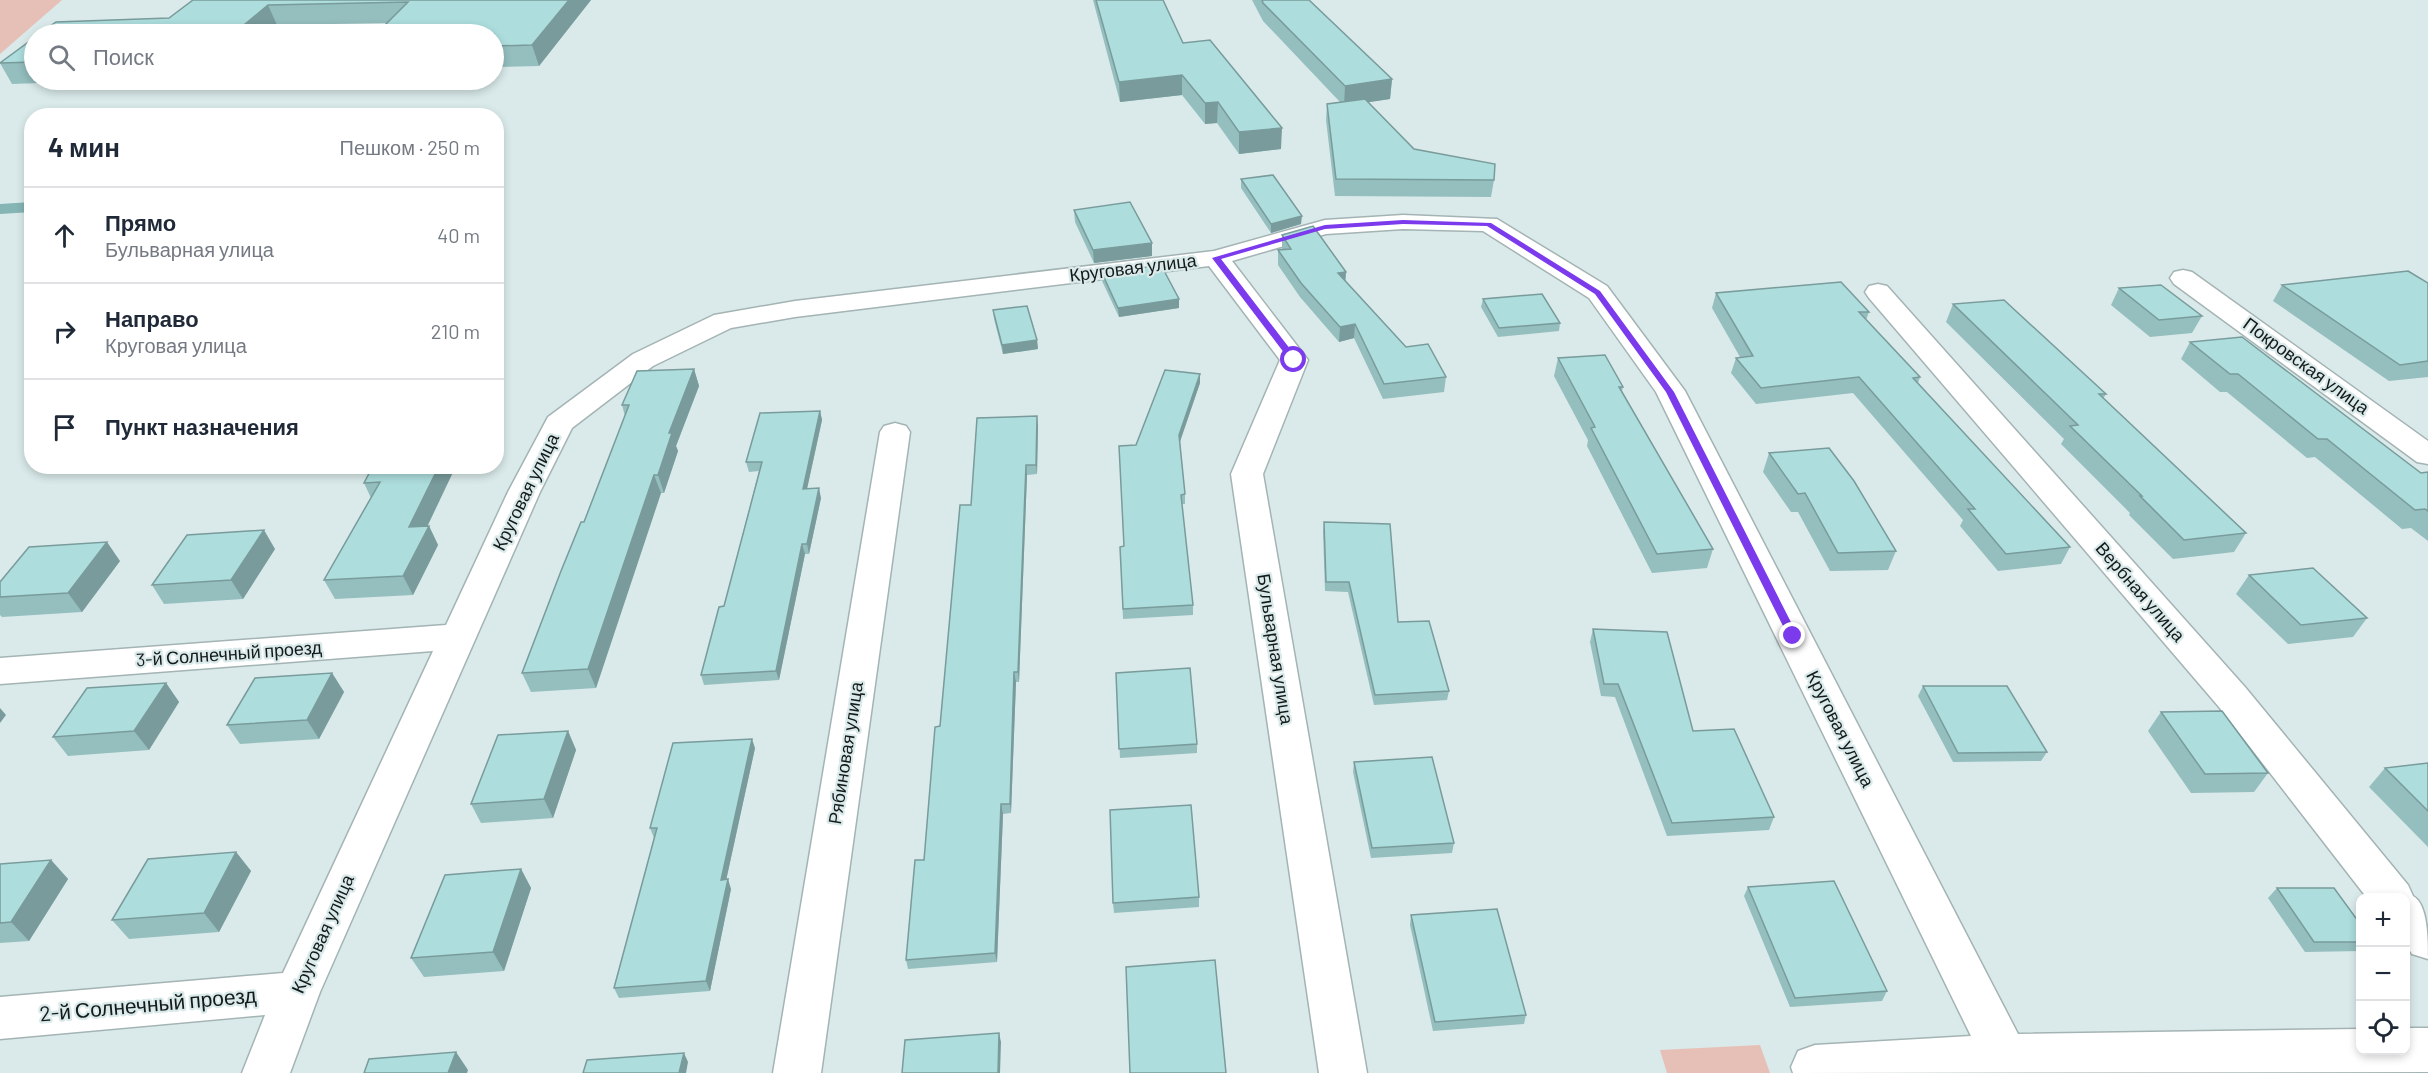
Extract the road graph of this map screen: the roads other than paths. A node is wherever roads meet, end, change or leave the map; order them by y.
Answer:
1 (1216, 258) junction
2 (2183, 278) dead end
3 (1878, 292) dead end
4 (895, 432) dead end
5 (2428, 455) edge
6 (457, 637) junction
7 (0, 671) edge
8 (2391, 893) edge
9 (2410, 917) edge
10 (2428, 940) edge
11 (297, 992) junction
12 (0, 1018) edge
13 (2428, 1050) edge
14 (2005, 1056) junction
15 (266, 1073) edge
16 (796, 1073) edge
17 (1343, 1073) edge
18 (1816, 1073) edge

1 - 6 street, Круговая улица
1 - 14 street, Круговая улица
1 - 17 street, Бульварная улица
2 - 5 street, Покровская улица
3 - 8 street, Вербная улица
4 - 16 street, Рябиновая улица
6 - 7 street, 3-й Солнечный проезд
6 - 11 street, Круговая улица
9 - 10 street
11 - 12 street, 2-й Солнечный проезд
11 - 15 street, Круговая улица
13 - 14 street
14 - 18 street

